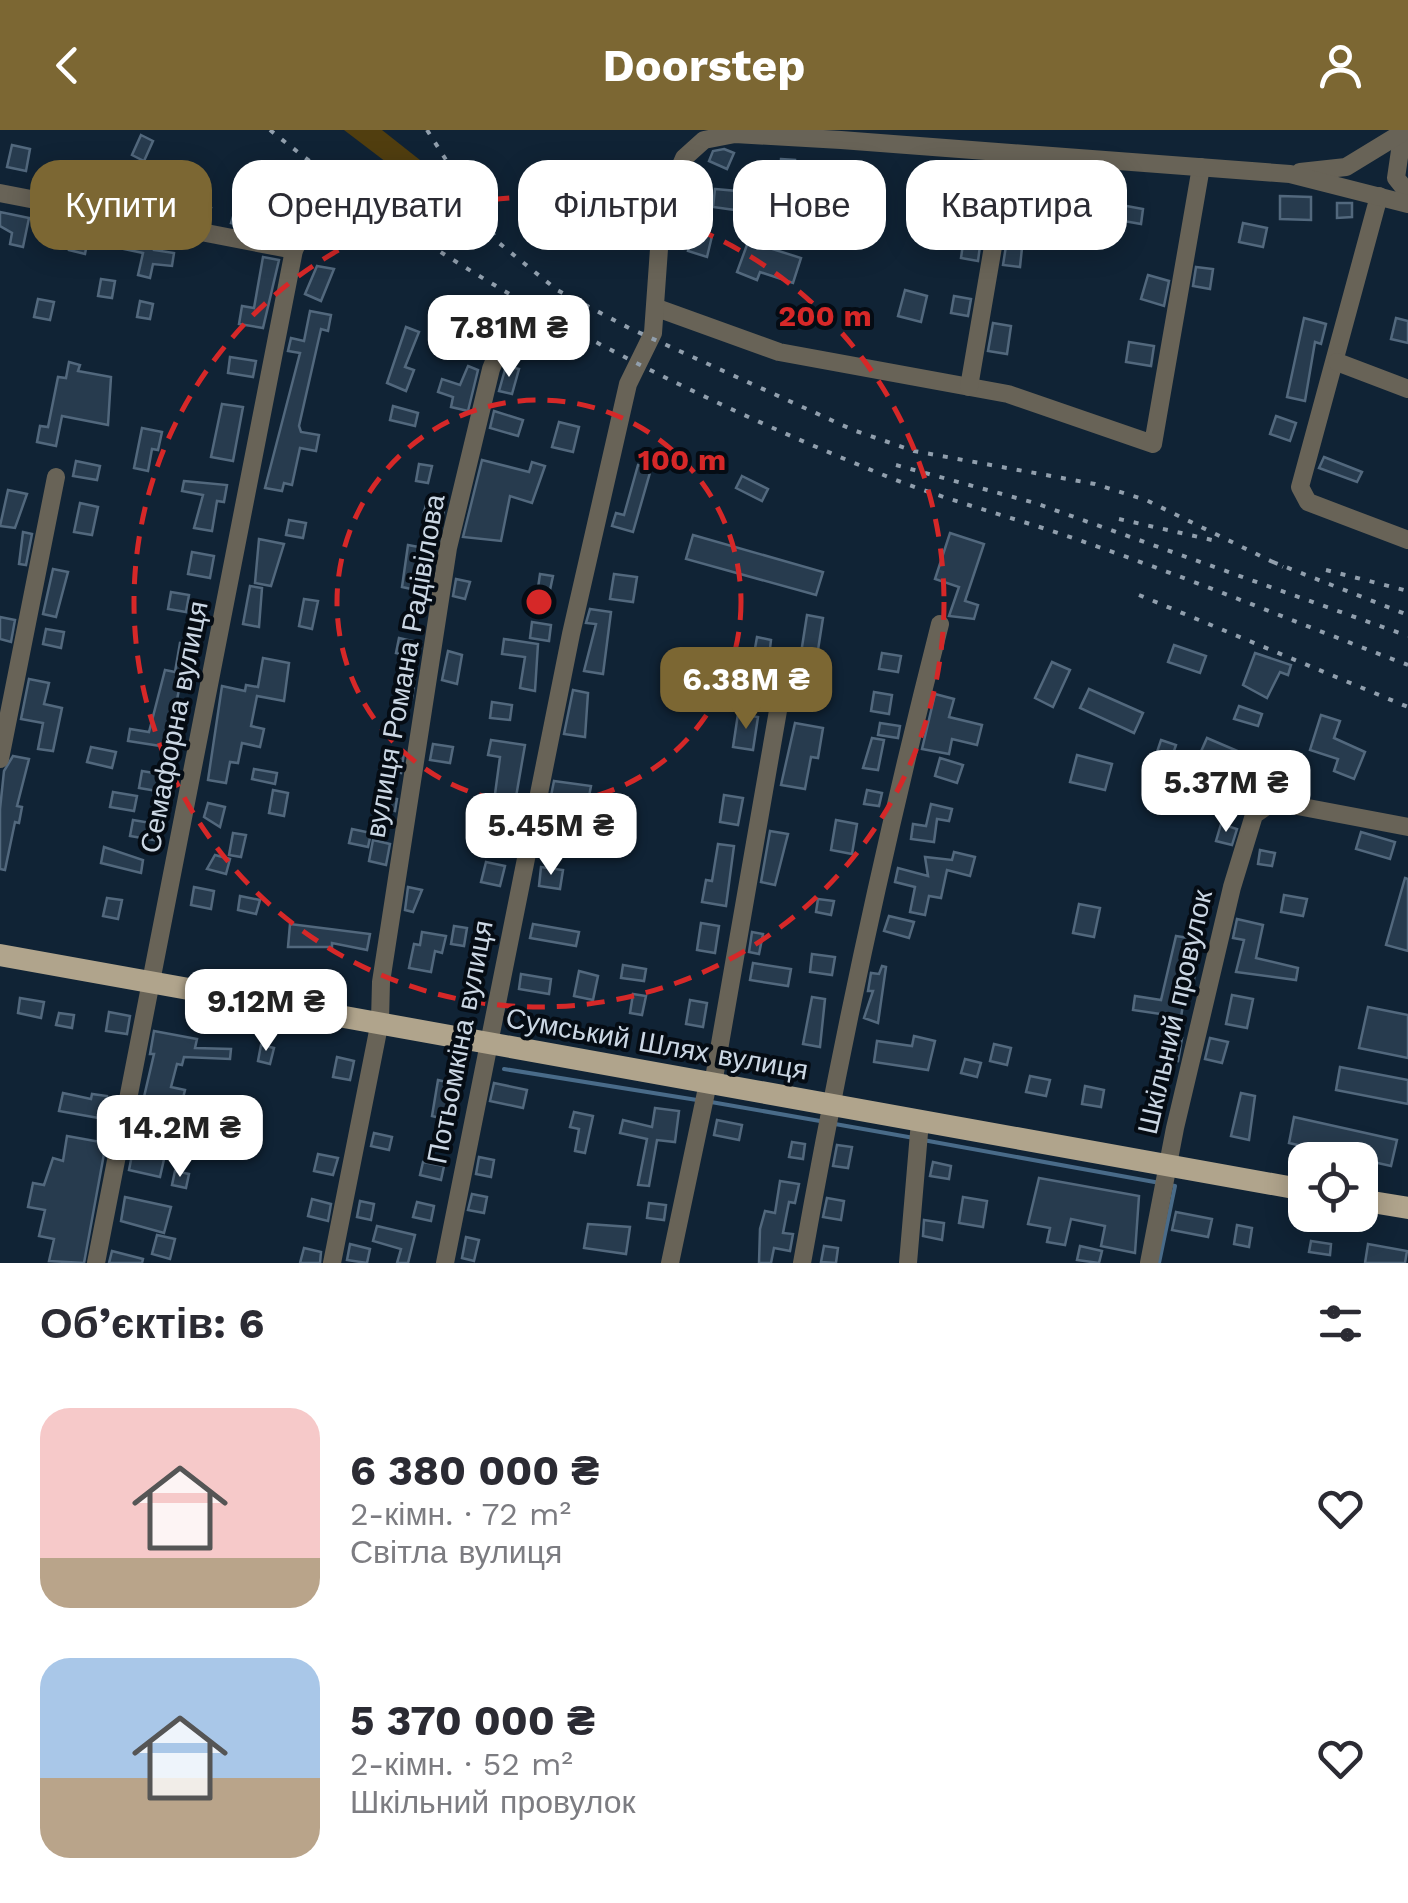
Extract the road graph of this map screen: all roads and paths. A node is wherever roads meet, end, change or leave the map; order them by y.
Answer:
1 (822, 130) edge
2 (1402, 132) edge
3 (840, 140) junction
4 (1009, 153) junction
5 (1202, 167) junction
6 (1290, 174) junction
7 (0, 192) edge
8 (1408, 193) edge
9 (1379, 196) junction
10 (1408, 204) edge
11 (232, 238) edge
12 (294, 250) edge
13 (656, 308) junction
14 (517, 332) dead end
15 (1337, 362) junction
16 (970, 387) junction
17 (1408, 390) edge
18 (56, 477) dead end
19 (1408, 540) edge
20 (940, 624) dead end
21 (787, 659) dead end
22 (0, 759) edge
23 (1408, 827) edge
24 (0, 955) edge
25 (152, 983) junction
26 (380, 1021) junction
27 (488, 1045) junction
28 (710, 1084) junction
29 (831, 1105) junction
30 (920, 1121) junction
31 (1168, 1166) junction
32 (1288, 1187) edge
33 (1378, 1203) edge
34 (1408, 1208) edge
35 (96, 1263) edge
36 (332, 1263) edge
37 (445, 1263) edge
38 (670, 1263) edge
39 (802, 1263) edge
40 (908, 1263) edge
41 (1150, 1263) edge

1 - 3 street
2 - 6 street
2 - 8 street
3 - 4 street, Потьомкіна вулиця
3 - 13 street, Потьомкіна вулиця
4 - 5 street, Потьомкіна вулиця
4 - 16 street
5 - 6 street, Потьомкіна вулиця
5 - 16 street
6 - 9 street
7 - 11 street
9 - 10 street
9 - 15 street
12 - 25 street, Семафорна вулиця
13 - 16 street
13 - 27 street, Потьомкіна вулиця
14 - 26 street, вулиця Романа Радівілова
15 - 17 street
15 - 19 street
18 - 22 street
20 - 29 street
21 - 28 street
23 - 31 street, Шкільний провулок
24 - 25 main road, Сумський Шлях вулиця
25 - 26 main road, Сумський Шлях вулиця
25 - 35 street, Семафорна вулиця
26 - 27 main road, Сумський Шлях вулиця
26 - 36 street, вулиця Романа Радівілова
27 - 28 main road, Сумський Шлях вулиця
27 - 37 street, Потьомкіна вулиця
28 - 29 main road, Сумський Шлях вулиця
28 - 38 street
29 - 30 main road, Сумський Шлях вулиця
29 - 39 street
30 - 31 main road, Сумський Шлях вулиця
30 - 40 street
31 - 32 main road, Сумський Шлях вулиця
31 - 41 street, Шкільний провулок
33 - 34 main road

